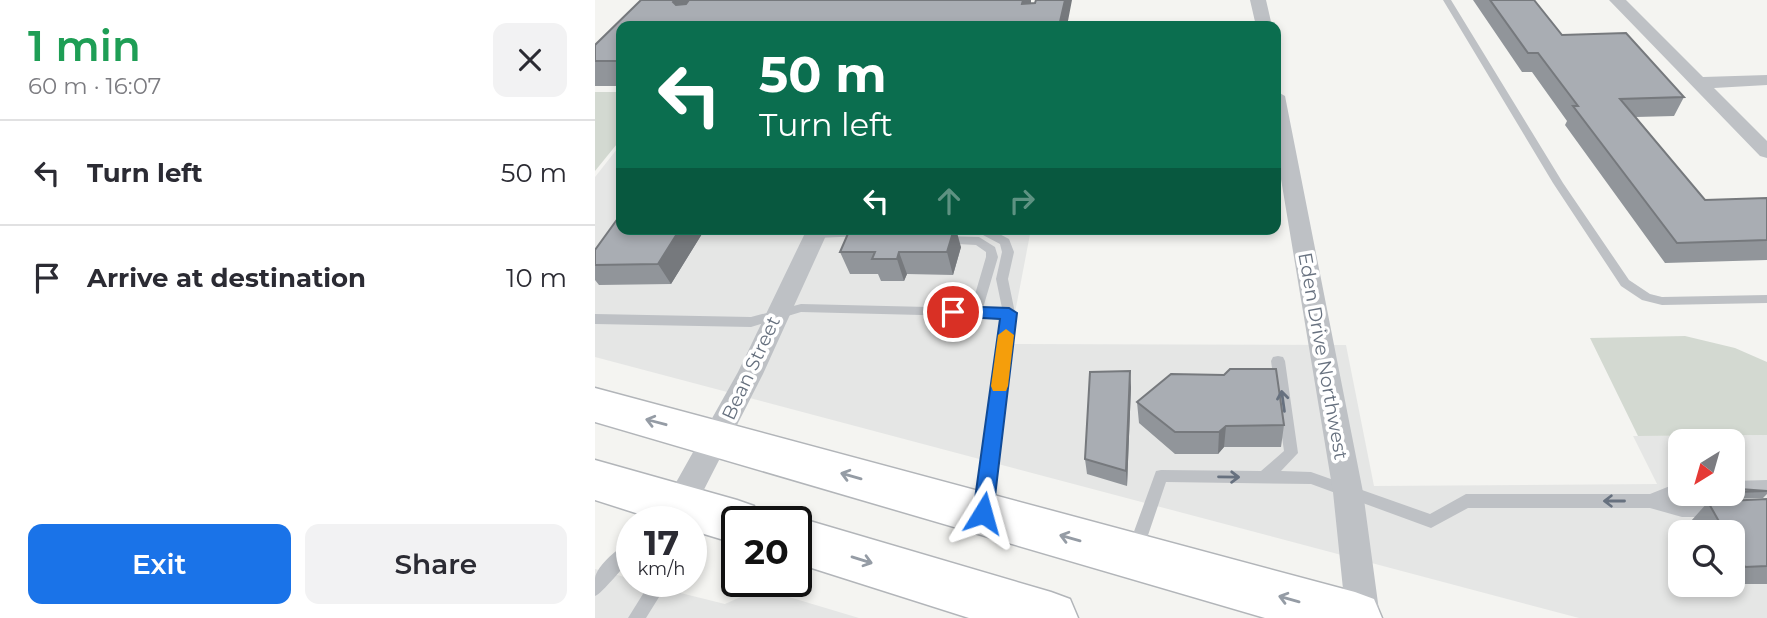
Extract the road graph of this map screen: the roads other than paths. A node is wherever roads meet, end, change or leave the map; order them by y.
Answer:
1 (1258, 0) edge
2 (1447, 0) edge
3 (1617, 0) edge
4 (1262, 21) edge
5 (1767, 80) edge
6 (1698, 83) junction
7 (1281, 124) edge
8 (1767, 152) edge
9 (816, 235) edge
10 (858, 235) edge
11 (875, 235) edge
12 (931, 235) edge
13 (992, 235) edge
14 (1767, 299) edge
15 (976, 312) junction
16 (1009, 313) junction
17 (776, 314) junction
18 (595, 319) edge
19 (1277, 361) dead end
20 (595, 405) edge
21 (718, 438) junction
22 (1263, 478) junction
23 (595, 480) edge
24 (1767, 487) edge
25 (1745, 488) edge
26 (1348, 492) junction
27 (1668, 494) edge
28 (1650, 501) junction
29 (651, 506) edge
30 (678, 506) edge
31 (1734, 509) edge
32 (983, 513) junction
33 (812, 545) edge
34 (1133, 555) junction
35 (616, 562) edge
36 (595, 588) edge
37 (650, 597) edge
38 (636, 618) edge
39 (1051, 618) edge
40 (1355, 618) edge
41 (1363, 618) edge

1 - 4 street
2 - 14 lane
3 - 6 street
5 - 6 street
6 - 8 street
7 - 26 street, Eden Drive Northwest
9 - 17 street, Bean Street
10 - 11 lane
12 - 15 lane
13 - 16 lane
15 - 16 lane
15 - 17 lane
16 - 32 lane
17 - 18 lane
17 - 21 street, Bean Street
22 -> 19 lane
21 -> 20 main road
21 - 30 street, Bean Street
32 -> 21 main road
22 - 26 lane
34 -> 22 lane
23 - 29 main road
24 - 25 lane
28 -> 26 lane
26 - 41 street, Eden Drive Northwest
27 - 28 lane
28 - 31 lane
34 -> 32 main road
33 -> 39 main road
40 -> 34 main road
35 - 36 lane
37 - 38 lane

